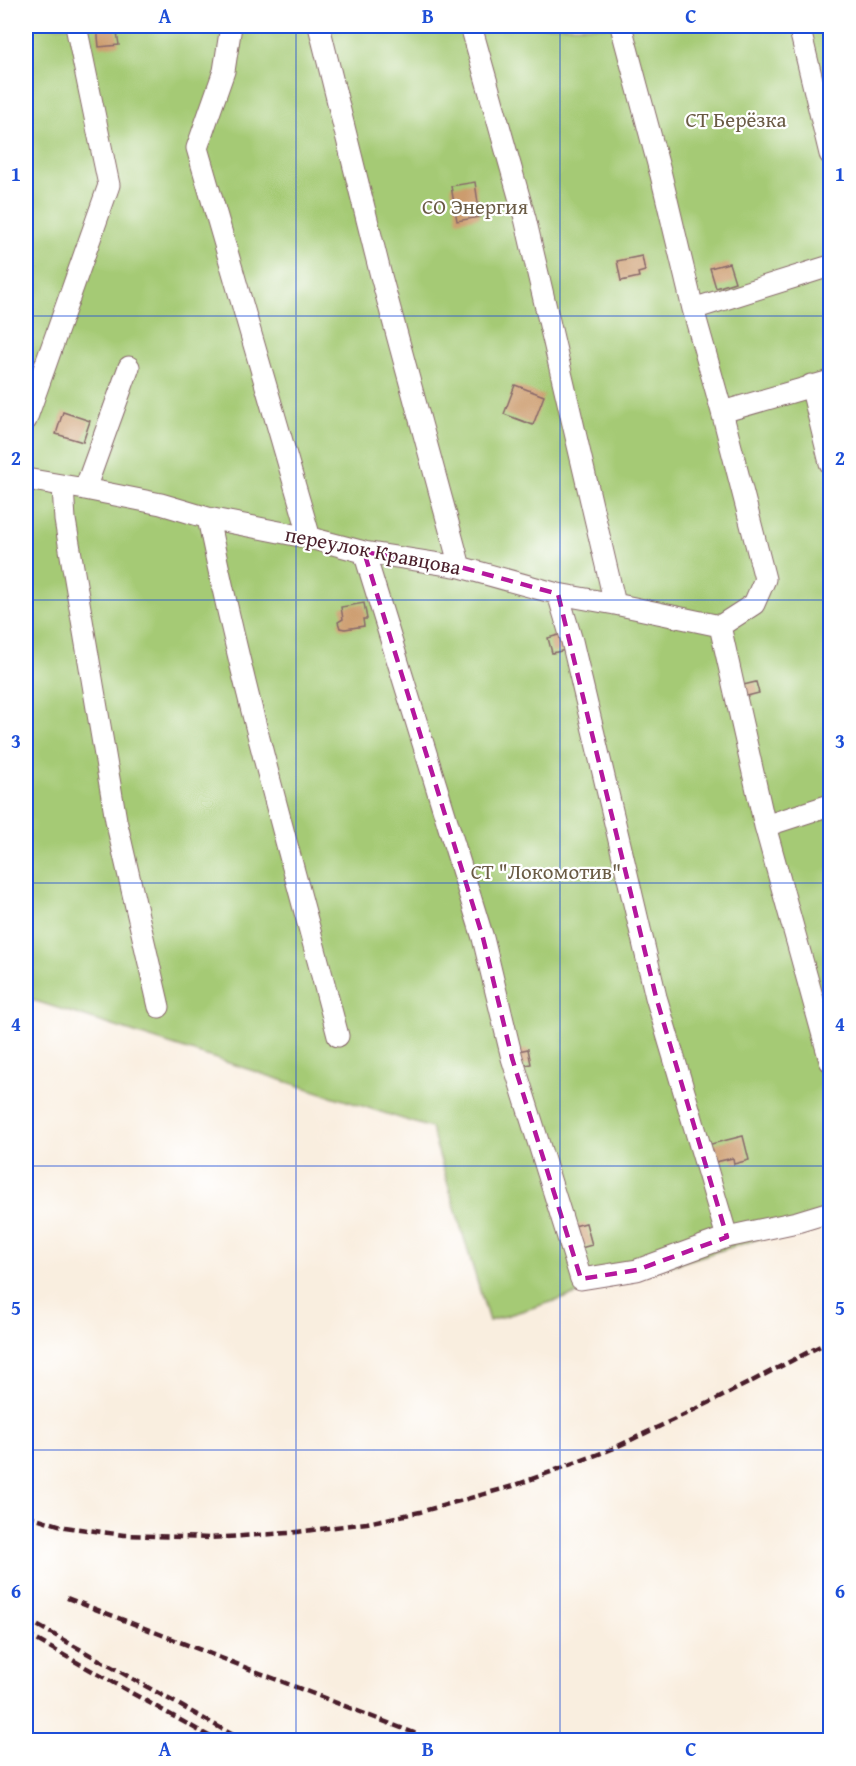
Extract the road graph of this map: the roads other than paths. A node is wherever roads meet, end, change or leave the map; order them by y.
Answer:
1 (76, 26) edge
2 (231, 26) edge
3 (318, 26) edge
4 (471, 26) edge
5 (621, 26) edge
6 (800, 26) edge
7 (831, 154) edge
8 (831, 266) edge
9 (693, 309) junction
10 (129, 367) dead end
11 (821, 383) edge
12 (722, 412) junction
13 (26, 420) edge
14 (831, 463) edge
15 (26, 479) edge
16 (63, 486) junction
17 (85, 489) junction
18 (208, 518) junction
19 (310, 538) junction
20 (364, 552) junction
21 (460, 567) junction
22 (558, 594) junction
23 (615, 604) junction
24 (720, 626) junction
25 (831, 805) edge
26 (765, 826) junction
27 (159, 1007) dead end
28 (338, 1036) dead end
29 (831, 1061) edge
30 (831, 1212) edge
31 (727, 1237) junction

1 - 13 street
2 - 19 street
3 - 21 street
4 - 23 street
5 - 9 street
6 - 7 street
8 - 9 street
9 - 12 street
10 - 17 street
11 - 12 street
11 - 14 street
12 - 24 street
15 - 16 street, переулок Кравцова
16 - 17 street, переулок Кравцова
16 - 27 street
17 - 18 street, переулок Кравцова
18 - 19 street, переулок Кравцова
18 - 28 street
19 - 20 street, переулок Кравцова
20 - 21 street, переулок Кравцова
20 - 31 street
21 - 22 street, переулок Кравцова
22 - 23 street, переулок Кравцова
22 - 31 street
23 - 24 street, переулок Кравцова
24 - 26 street
25 - 26 street
26 - 29 street
30 - 31 street

